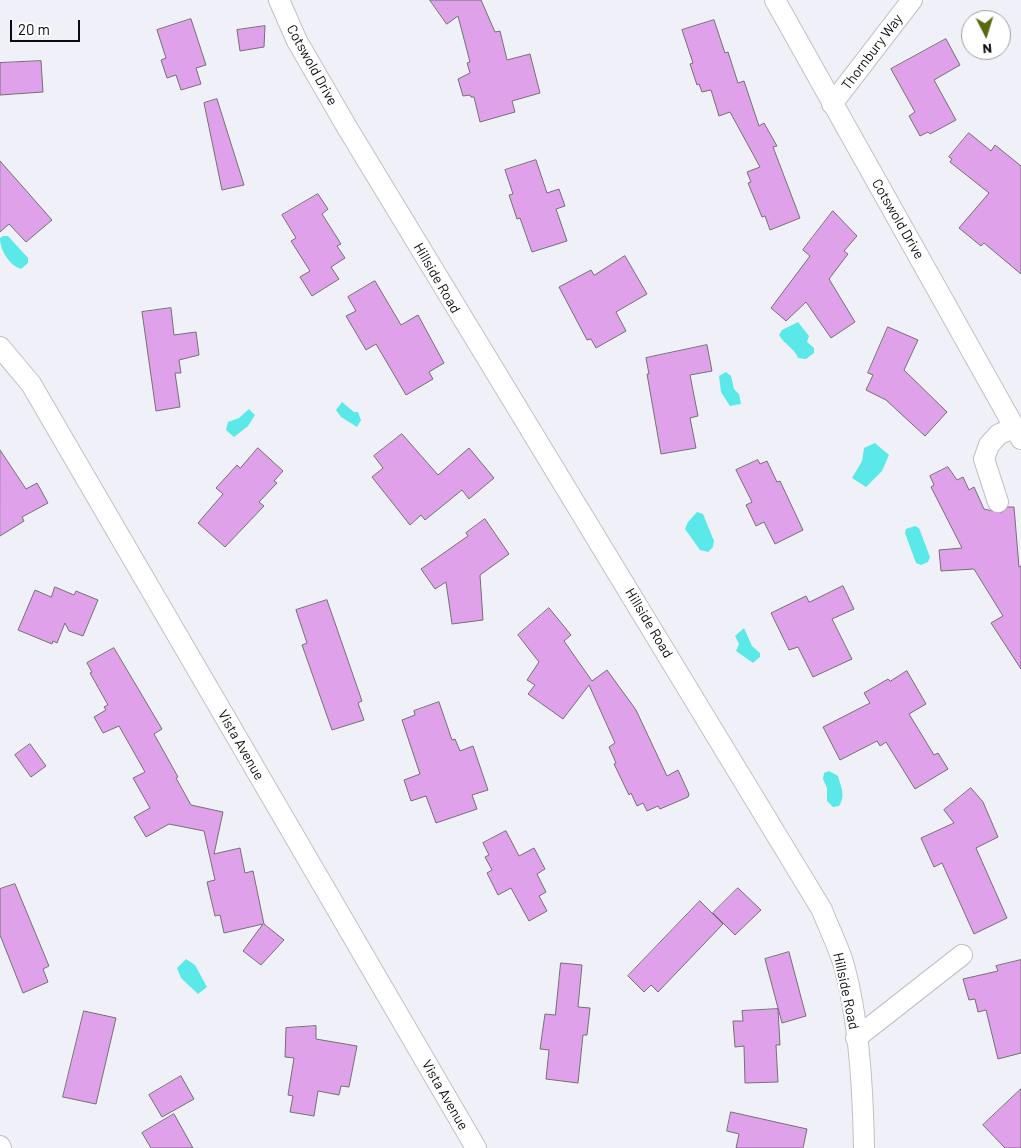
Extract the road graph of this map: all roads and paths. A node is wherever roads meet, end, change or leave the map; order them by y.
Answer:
1 (279, 0) edge
2 (776, 0) edge
3 (912, 0) edge
4 (832, 104) junction
5 (348, 129) joint
6 (0, 347) edge
7 (1018, 434) edge
8 (998, 502) dead end
9 (962, 955) dead end
10 (856, 1038) junction
11 (476, 1148) edge
12 (864, 1148) edge

1 - 5 street, Cotswold Drive
2 - 4 street, Cotswold Drive
3 - 4 street, Thornbury Way
4 - 7 street, Cotswold Drive
5 - 10 street, Hillside Road
6 - 11 street, Vista Avenue
7 - 8 street
9 - 10 street
10 - 12 street, Hillside Road

